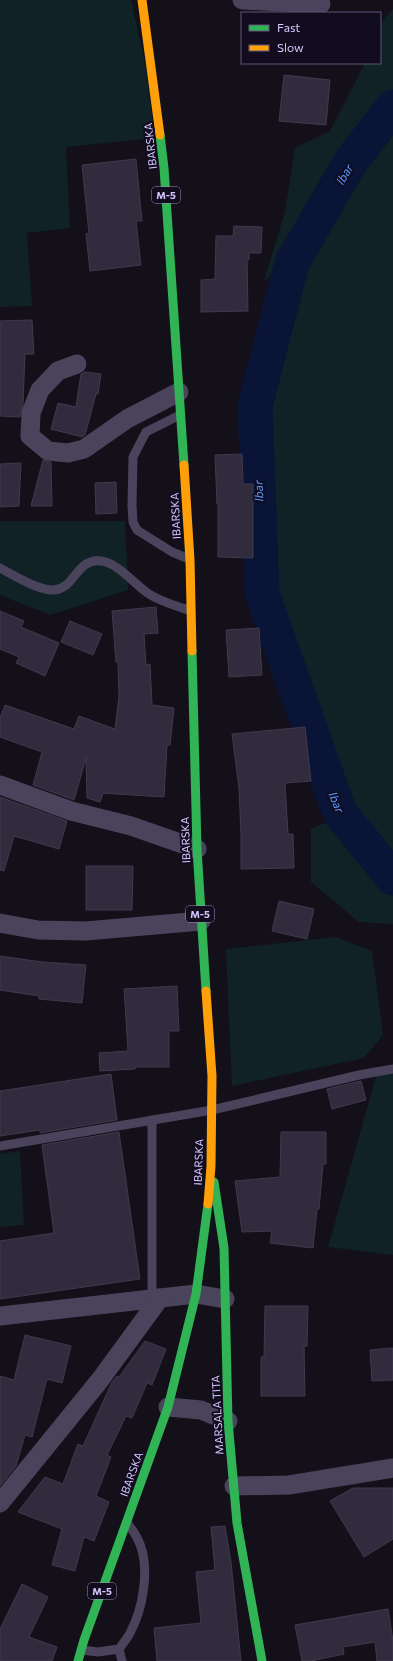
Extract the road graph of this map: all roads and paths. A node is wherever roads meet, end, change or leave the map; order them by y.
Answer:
1 (142, 0) edge
2 (242, 0) edge
3 (321, 4) dead end
4 (77, 364) dead end
5 (180, 392) junction
6 (181, 415) junction
7 (190, 560) junction
8 (0, 568) edge
9 (191, 611) junction
10 (0, 785) edge
11 (197, 849) junction
12 (201, 921) junction
13 (0, 923) edge
14 (393, 1069) edge
15 (212, 1110) junction
16 (152, 1120) junction
17 (0, 1146) edge
18 (211, 1166) junction
19 (196, 1294) junction
20 (156, 1298) junction
21 (225, 1299) junction
22 (0, 1316) edge
23 (168, 1407) junction
24 (228, 1421) junction
25 (393, 1468) edge
26 (234, 1486) junction
27 (0, 1503) edge
28 (127, 1522) junction
29 (119, 1649) junction
30 (82, 1650) junction
31 (78, 1661) edge
32 (122, 1661) edge
33 (262, 1661) edge

1 - 5 main road, IBARSKA / M-5
2 - 3 street
4 - 5 street
5 - 6 main road, IBARSKA / M-5
6 - 7 main road, IBARSKA / M-5
6 - 7 lane
7 - 9 main road, IBARSKA / M-5
8 - 9 lane
9 - 11 main road, IBARSKA / M-5
10 - 11 street
11 - 12 main road, IBARSKA / M-5
12 - 13 street
12 - 15 main road, IBARSKA / M-5
14 - 15 lane
15 - 16 lane
15 - 18 main road, IBARSKA / M-5
16 - 17 lane
16 - 20 lane
18 - 19 main road, IBARSKA / M-5
18 - 21 main road, MARSALA TITA
19 - 20 street
19 - 21 street
19 - 23 main road, IBARSKA / M-5
20 - 22 street
20 - 27 street
21 - 24 main road, MARSALA TITA
23 - 24 street
23 - 28 main road, IBARSKA / M-5
24 - 26 main road, MARSALA TITA
25 - 26 street
26 - 33 main road, MARSALA TITA
28 - 29 lane
28 - 30 main road, IBARSKA / M-5
29 - 30 lane
29 - 32 lane
30 - 31 main road, IBARSKA / M-5

